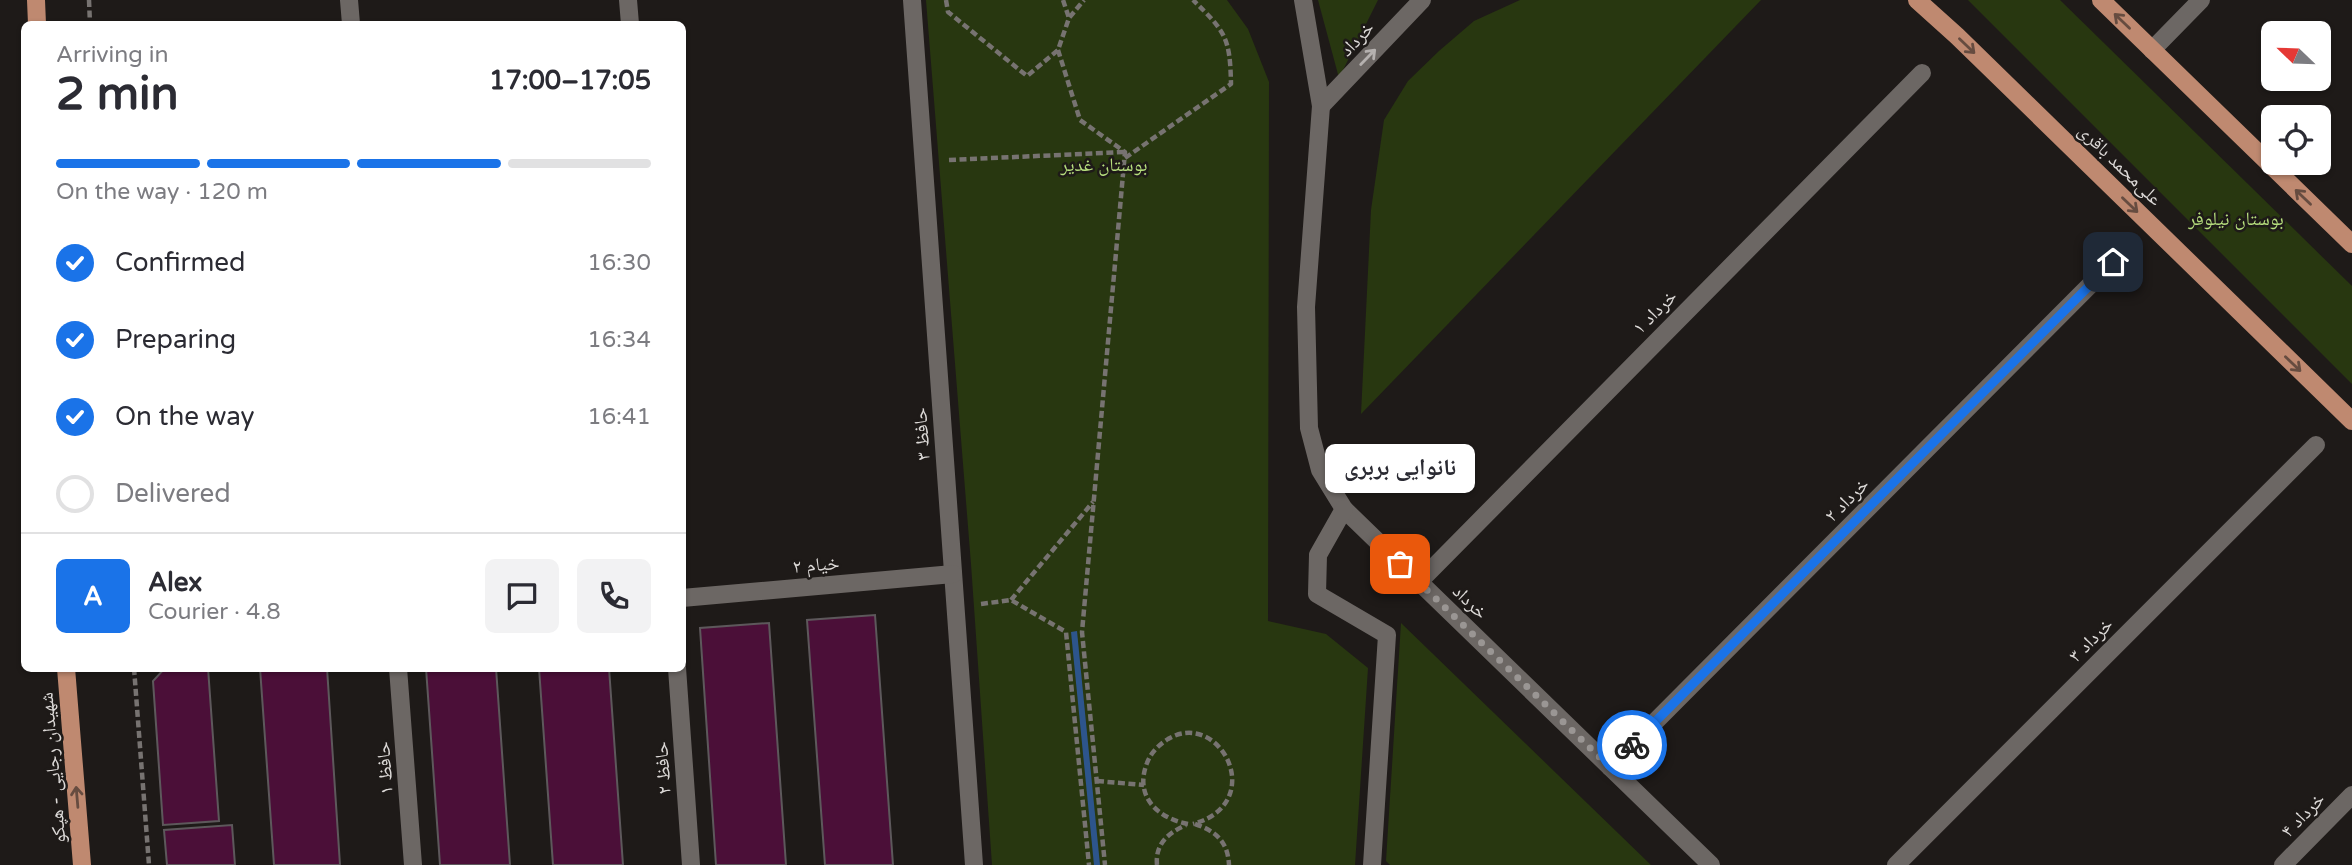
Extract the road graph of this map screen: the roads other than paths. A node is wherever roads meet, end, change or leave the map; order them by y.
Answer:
1 (36, 0) edge
2 (349, 0) edge
3 (628, 0) edge
4 (912, 0) edge
5 (1303, 0) edge
6 (1422, 0) edge
7 (1917, 0) edge
8 (2101, 0) edge
9 (2201, 0) edge
10 (37, 21) edge
11 (351, 21) edge
12 (630, 21) edge
13 (2152, 50) junction
14 (1922, 72) dead end
15 (1321, 106) junction
16 (2352, 244) edge
17 (2113, 262) dead end
18 (2352, 421) edge
19 (2316, 445) dead end
20 (1344, 509) junction
21 (953, 574) junction
22 (1419, 582) junction
23 (686, 598) edge
24 (66, 672) edge
25 (398, 672) edge
26 (677, 672) edge
27 (1610, 767) junction
28 (2352, 794) edge
29 (82, 865) edge
30 (413, 865) edge
31 (691, 865) edge
32 (974, 865) edge
33 (1372, 865) edge
34 (1711, 865) edge
35 (1896, 865) edge
36 (2283, 865) edge

1 - 10 main road
2 - 11 street
3 - 12 street
4 - 21 street, حافظ ۳
5 - 15 street, خرداد
15 -> 6 street, خرداد
7 -> 18 main road, علی‌محمد باقری
13 -> 8 main road
9 - 13 street
16 -> 13 main road
14 - 22 street, خرداد ۱
15 - 20 street, خرداد
17 - 27 street, خرداد ۲
19 - 35 street, خرداد ۳
20 - 22 street, خرداد
20 - 33 street
21 - 23 street, خیام ۲
21 - 32 street, حافظ ۳
22 - 27 street, خرداد
29 -> 24 main road, شهیدان رجایی - هپکو
25 - 30 street, حافظ ۱
26 - 31 street, حافظ ۲
27 - 34 street, خرداد
28 - 36 street, خرداد ۴

